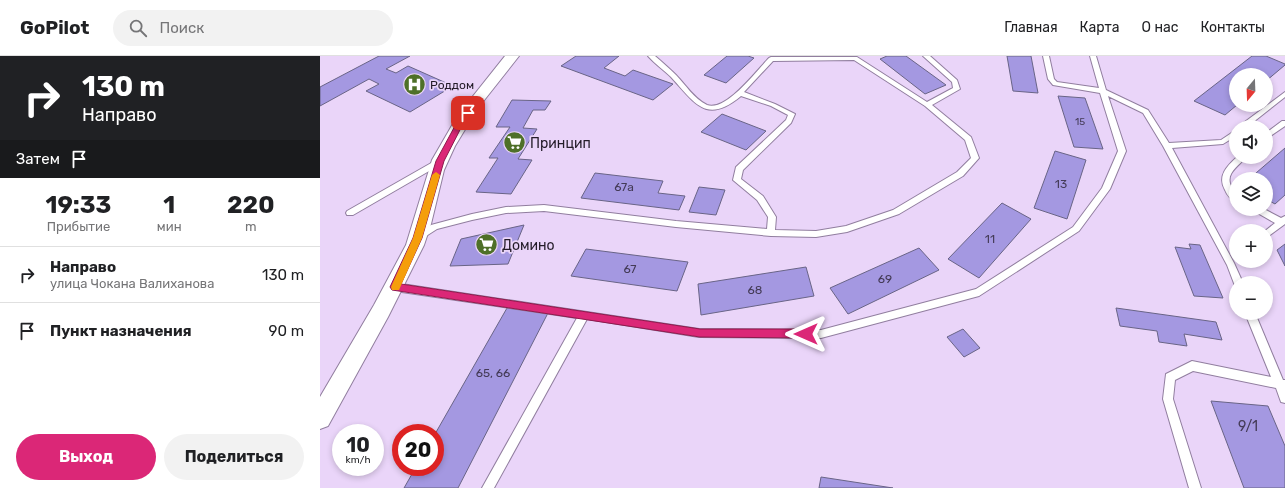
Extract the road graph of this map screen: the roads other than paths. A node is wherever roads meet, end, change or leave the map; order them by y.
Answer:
1 (512, 56) edge
2 (651, 56) edge
3 (926, 56) edge
4 (1046, 56) edge
5 (1093, 56) edge
6 (1103, 91) junction
7 (740, 93) junction
8 (1285, 94) edge
9 (928, 105) junction
10 (1251, 120) edge
11 (1285, 123) edge
12 (1273, 132) edge
13 (1229, 137) edge
14 (1167, 146) junction
15 (440, 161) junction
16 (1235, 164) edge
17 (1229, 191) edge
18 (350, 213) dead end
19 (1273, 216) edge
20 (1283, 220) edge
21 (1273, 229) edge
22 (771, 233) junction
23 (418, 238) junction
24 (1229, 256) edge
25 (395, 287) junction
26 (584, 314) junction
27 (1253, 320) edge
28 (1282, 384) edge
29 (1285, 398) edge
30 (320, 418) edge
31 (488, 488) edge
32 (1194, 488) edge

1 - 15 street
2 - 7 lane
3 - 9 lane
4 - 6 lane
5 - 6 lane
6 - 14 lane
6 - 26 lane
7 - 9 lane
7 - 22 lane
8 - 10 lane
9 - 22 lane
11 - 12 lane
13 - 14 lane
14 - 24 lane
15 - 18 lane
15 - 23 street
16 - 17 lane
19 - 20 lane
20 - 21 lane
22 - 23 lane
23 - 25 street
25 - 26 lane
25 - 30 street
26 - 31 lane
27 - 28 lane
28 - 29 lane
28 - 32 lane

